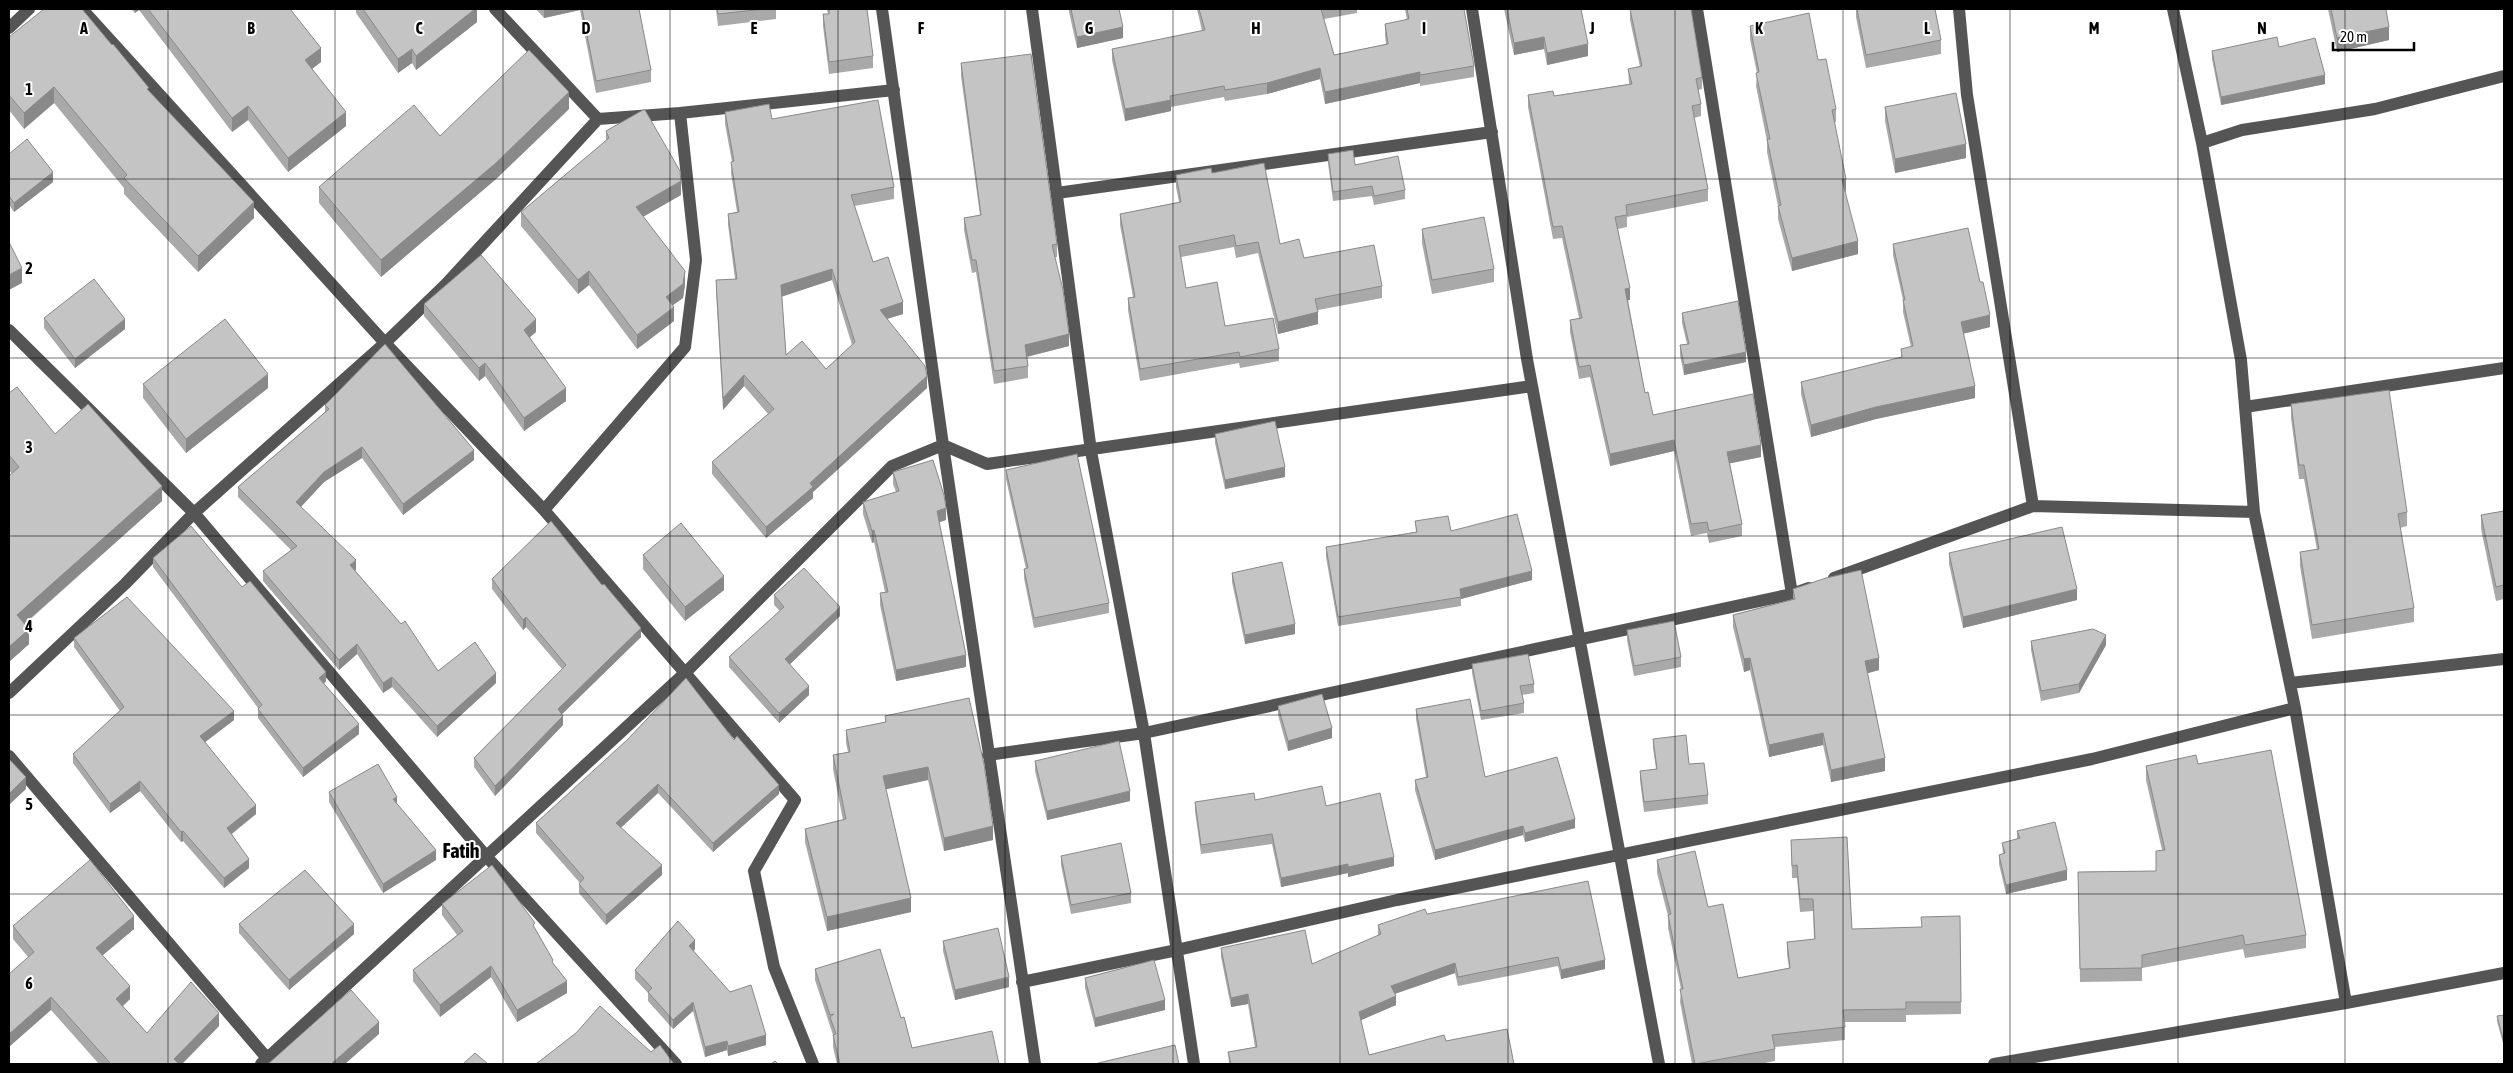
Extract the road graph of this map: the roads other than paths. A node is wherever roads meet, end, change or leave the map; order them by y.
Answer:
1 (29, 9) edge
2 (82, 9) edge
3 (495, 9) edge
4 (882, 9) edge
5 (1032, 9) edge
6 (1472, 9) edge
7 (1697, 9) edge
8 (1959, 9) edge
9 (2173, 9) edge
10 (9, 28) edge
11 (2504, 76) edge
12 (894, 90) junction
13 (680, 113) junction
14 (598, 118) junction
15 (1492, 132) junction
16 (2202, 144) junction
17 (1056, 194) junction
18 (9, 330) edge
19 (385, 343) junction
20 (2504, 368) edge
21 (1532, 386) junction
22 (2245, 407) junction
23 (943, 445) junction
24 (1092, 451) junction
25 (2032, 506) junction
26 (544, 510) junction
27 (2254, 512) junction
28 (194, 513) junction
29 (1792, 594) junction
30 (1579, 641) junction
31 (2504, 659) edge
32 (685, 673) junction
33 (2290, 683) junction
34 (9, 693) edge
35 (2295, 708) junction
36 (1144, 733) junction
37 (988, 755) junction
38 (9, 756) edge
39 (1621, 854) junction
40 (486, 856) junction
41 (1177, 950) junction
42 (2504, 973) edge
43 (1022, 982) junction
44 (2346, 1003) junction
45 (266, 1062) edge
46 (676, 1064) edge
47 (813, 1064) edge
48 (1036, 1064) edge
49 (1194, 1064) edge
50 (1659, 1064) edge
51 (1994, 1064) edge

1 - 10 street
2 - 19 street
3 - 14 street
4 - 12 street
5 - 17 street
6 - 15 street
7 - 29 street
8 - 25 street
9 - 16 street
11 - 16 street
12 - 13 street
12 - 23 street
13 - 14 street
13 - 26 street
14 - 19 street
15 - 17 street
15 - 21 street
16 - 22 street
17 - 24 street
18 - 28 street
19 - 26 street
19 - 28 street
20 - 22 street
21 - 24 street
21 - 30 street
22 - 27 street
23 - 24 street
23 - 32 street
23 - 37 street
24 - 36 street
25 - 27 street
25 - 29 street
26 - 32 street
27 - 33 street
28 - 34 street
28 - 40 street
29 - 30 street
30 - 36 street
30 - 39 street
31 - 33 street
32 - 40 street
32 - 47 street
33 - 35 street
35 - 39 street
35 - 44 street
36 - 37 street
36 - 41 street
37 - 43 street
38 - 45 street
39 - 41 street
39 - 50 street
40 - 45 street
40 - 46 street
41 - 43 street
41 - 49 street
42 - 44 street
43 - 48 street
44 - 51 street

